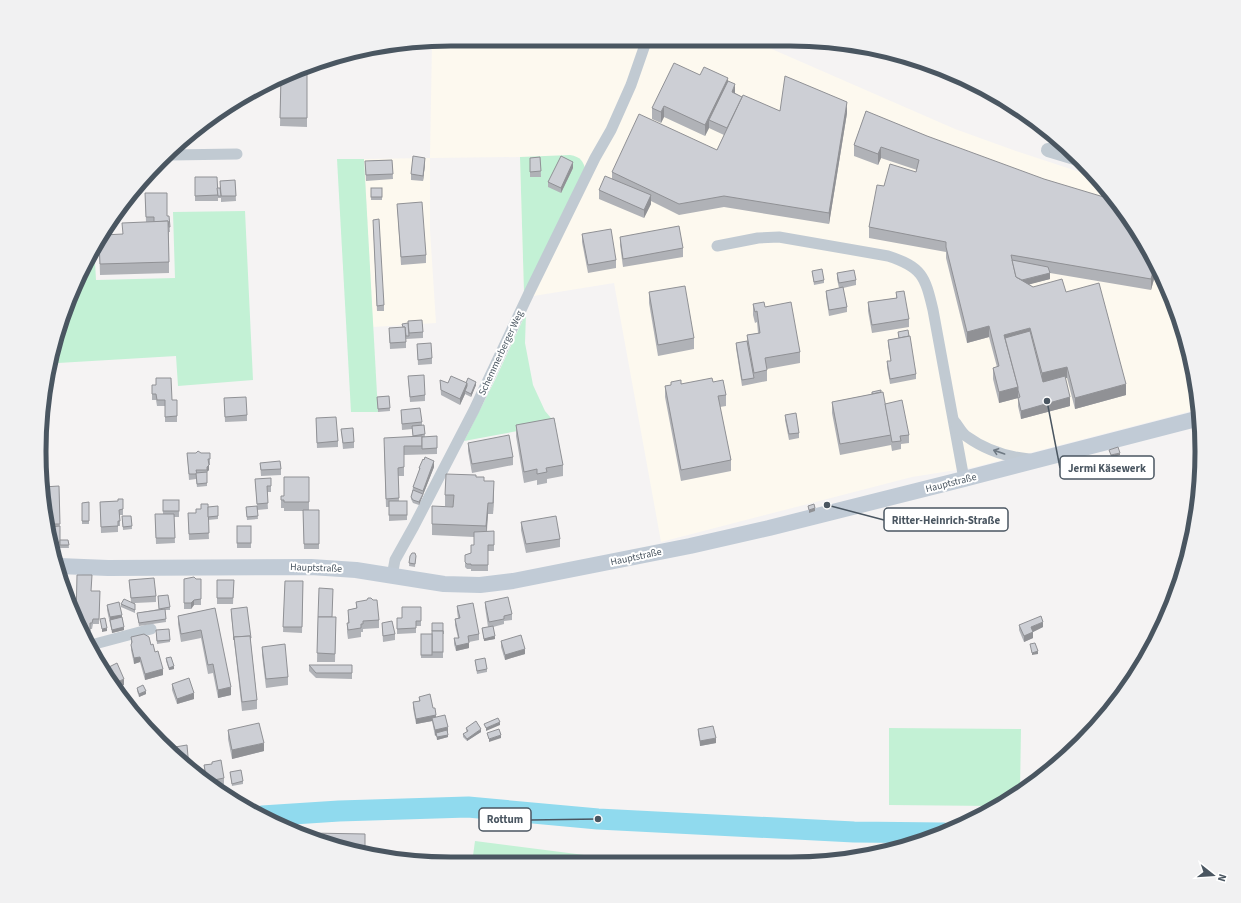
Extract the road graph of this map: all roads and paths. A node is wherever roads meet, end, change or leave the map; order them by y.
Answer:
1 (645, 46) edge
2 (1048, 150) dead end
3 (237, 154) dead end
4 (176, 155) edge
5 (1067, 156) edge
6 (717, 246) dead end
7 (953, 418) junction
8 (1194, 420) edge
9 (1037, 460) junction
10 (964, 479) junction
11 (63, 566) edge
12 (392, 576) junction
13 (152, 629) dead end
14 (94, 643) edge

1 - 12 street, Schemmerberger Weg
2 - 5 street
3 - 4 street
6 - 7 street
9 -> 7 street
7 - 10 street
8 - 9 main road, Hauptstraße
9 - 10 main road, Hauptstraße
10 - 12 main road, Hauptstraße
11 - 12 main road, Hauptstraße
13 - 14 street

